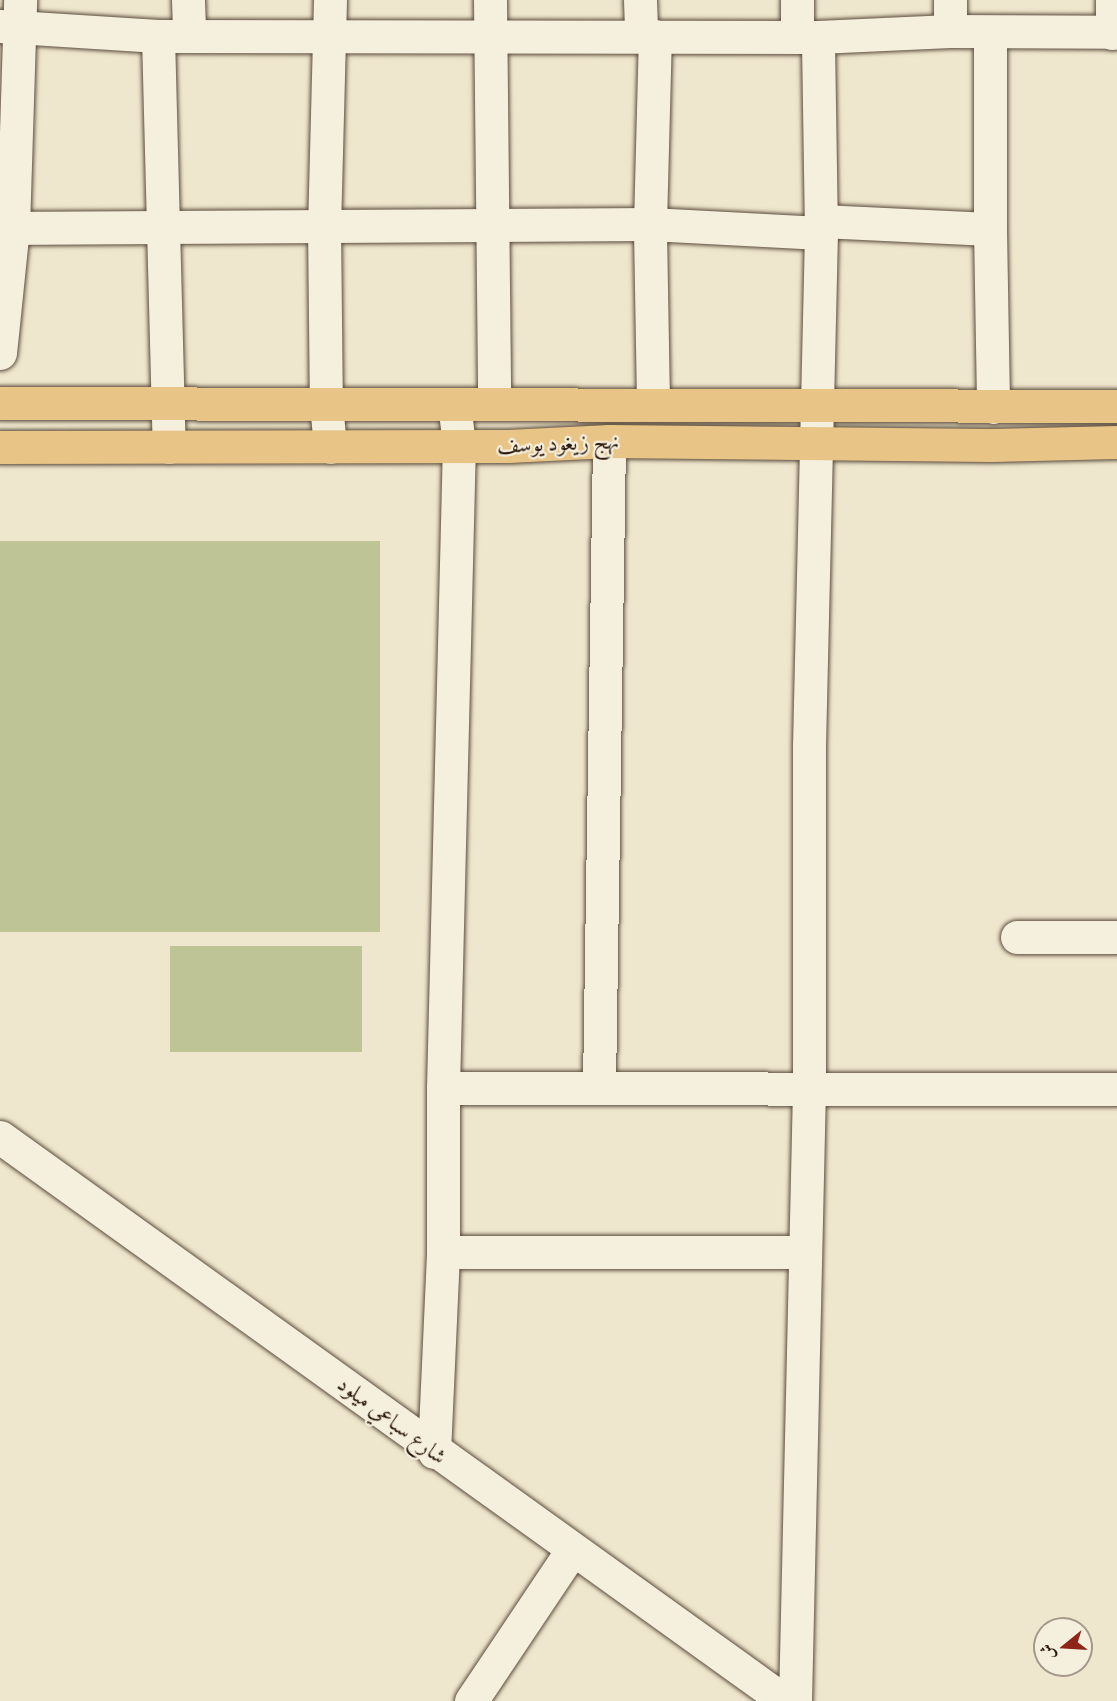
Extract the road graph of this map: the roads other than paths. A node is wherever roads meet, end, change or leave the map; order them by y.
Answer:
1 (188, 0) edge
2 (330, 0) edge
3 (490, 0) edge
4 (640, 0) edge
5 (797, 0) edge
6 (1112, 0) edge
7 (950, 16) edge
8 (13, 17) edge
9 (330, 33) junction
10 (990, 33) junction
11 (1114, 33) edge
12 (174, 34) junction
13 (489, 36) junction
14 (648, 36) junction
15 (808, 37) junction
16 (324, 224) junction
17 (650, 224) junction
18 (161, 226) junction
19 (494, 227) junction
20 (821, 227) junction
21 (6, 228) edge
22 (990, 229) junction
23 (0, 353) edge
24 (653, 402) junction
25 (167, 403) junction
26 (0, 404) edge
27 (326, 404) junction
28 (454, 404) junction
29 (494, 404) junction
30 (818, 405) junction
31 (1117, 406) edge
32 (993, 408) junction
33 (609, 441) junction
34 (815, 442) junction
35 (1117, 442) edge
36 (459, 444) junction
37 (0, 447) edge
38 (169, 447) junction
39 (330, 447) junction
40 (1017, 938) dead end
41 (1117, 938) edge
42 (599, 1086) junction
43 (809, 1087) junction
44 (443, 1088) junction
45 (1117, 1089) edge
46 (0, 1138) edge
47 (443, 1252) junction
48 (805, 1252) junction
49 (434, 1452) junction
50 (572, 1550) junction
51 (471, 1701) edge
52 (785, 1701) edge
53 (795, 1701) edge

1 - 12 street
2 - 9 street
3 - 13 street
4 - 14 street
5 - 15 street
6 - 11 street
7 - 10 street
7 - 15 street
8 - 12 street
8 - 21 street
9 - 12 street
9 - 13 street
9 - 16 street
10 - 11 street
10 - 22 street
12 - 18 street
13 - 14 street
13 - 19 street
14 - 15 street
14 - 17 street
15 - 20 street
16 - 18 street
16 - 19 street
16 - 27 street
17 - 19 street
17 - 20 street
17 - 24 street
18 - 21 street
18 - 25 street
19 - 29 street
20 - 22 street
20 - 30 street
21 - 23 street
22 - 32 street
24 - 29 main road, نهج زيغود يوسف
24 - 30 main road, نهج زيغود يوسف
25 - 26 main road, نهج زيغود يوسف
25 - 27 main road, نهج زيغود يوسف
25 - 38 street
27 - 28 main road, نهج زيغود يوسف
27 - 39 street
28 - 29 main road, نهج زيغود يوسف
28 - 36 street
30 - 32 main road, نهج زيغود يوسف
30 - 34 street
31 - 32 main road, نهج زيغود يوسف
33 - 34 main road, نهج زيغود يوسف
33 - 36 main road, نهج زيغود يوسف
33 - 42 street
34 - 35 main road, نهج زيغود يوسف
34 - 43 street
36 - 39 main road, نهج زيغود يوسف
36 - 44 street
37 - 38 main road, نهج زيغود يوسف
38 - 39 main road, نهج زيغود يوسف
40 - 41 street
42 - 43 street
42 - 44 street
43 - 45 street
43 - 48 street
44 - 47 street
46 - 49 street, شارع سباعي ميلود
47 - 48 street
47 - 49 street
48 - 53 street
49 - 50 street, شارع سباعي ميلود
50 - 51 street
50 - 52 street, شارع سباعي ميلود

